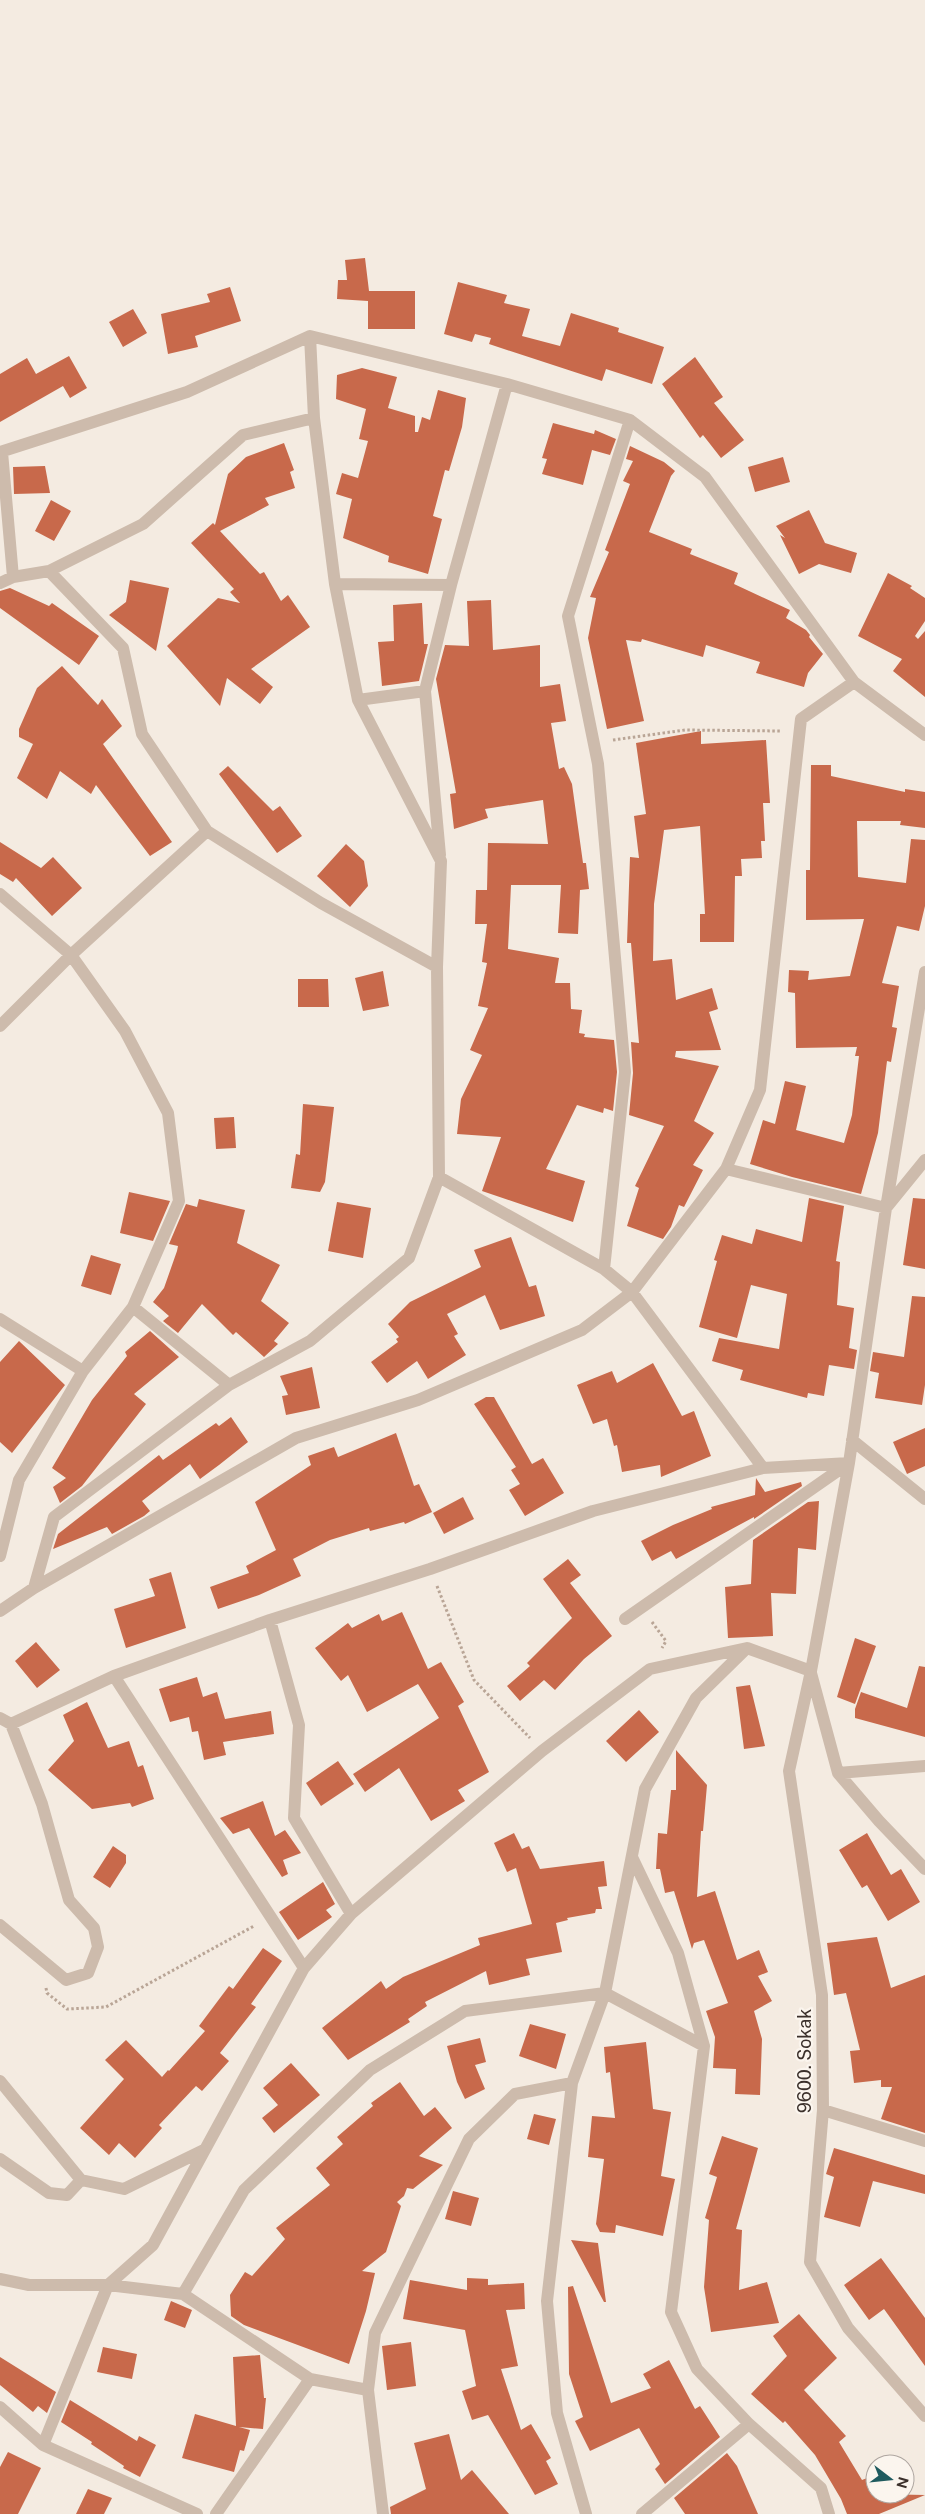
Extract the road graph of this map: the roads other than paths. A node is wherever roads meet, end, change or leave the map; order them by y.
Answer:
1 (310, 336) junction
2 (506, 384) junction
3 (314, 418) junction
4 (630, 420) junction
5 (1, 452) edge
6 (49, 571) junction
7 (13, 576) junction
8 (0, 584) edge
9 (335, 584) junction
10 (451, 585) junction
11 (854, 682) junction
12 (424, 691) junction
13 (358, 700) junction
14 (925, 735) edge
15 (207, 832) junction
16 (441, 861) junction
17 (0, 894) edge
18 (72, 955) junction
19 (437, 967) junction
20 (925, 972) edge
21 (0, 1026) edge
22 (925, 1160) edge
23 (726, 1169) junction
24 (439, 1178) junction
25 (886, 1208) junction
26 (604, 1269) junction
27 (632, 1292) junction
28 (133, 1307) junction
29 (0, 1319) edge
30 (83, 1371) junction
31 (229, 1385) junction
32 (852, 1440) junction
33 (849, 1463) junction
34 (763, 1468) junction
35 (925, 1499) edge
36 (0, 1556) edge
37 (34, 1588) junction
38 (0, 1611) edge
39 (625, 1619) dead end
40 (270, 1620) junction
41 (747, 1648) junction
42 (811, 1671) junction
43 (114, 1676) junction
44 (6, 1721) edge
45 (925, 1766) edge
46 (838, 1773) junction
47 (632, 1857) junction
48 (925, 1869) edge
49 (351, 1914) junction
50 (0, 1925) edge
51 (304, 1968) junction
52 (605, 1993) junction
53 (704, 2046) junction
54 (0, 2081) edge
55 (572, 2083) junction
56 (823, 2110) junction
57 (925, 2141) edge
58 (204, 2150) junction
59 (0, 2159) edge
60 (81, 2180) junction
61 (0, 2279) edge
62 (108, 2285) junction
63 (183, 2294) junction
64 (310, 2379) junction
65 (368, 2390) junction
66 (0, 2407) edge
67 (925, 2416) edge
68 (749, 2424) junction
69 (43, 2445) junction
70 (197, 2514) edge
71 (216, 2514) edge
72 (383, 2514) edge
73 (586, 2514) edge
74 (642, 2514) edge
75 (828, 2514) edge

1 - 2 street
1 - 3 street
1 - 5 street
2 - 4 street
2 - 10 street
3 - 6 street
3 - 9 street
4 - 11 street
4 - 26 street
5 - 7 street
6 - 7 street
6 - 15 street
7 - 8 street
9 - 10 street
9 - 13 street
10 - 12 street
11 - 14 street
11 - 23 street
12 - 13 street
12 - 16 street
13 - 16 street
15 - 18 street
15 - 19 street
16 - 19 street
17 - 18 street
18 - 21 street
18 - 28 street
19 - 24 street
20 - 25 street, 9600. Sokak
22 - 25 street
23 - 25 street
23 - 27 street
24 - 26 street
24 - 31 street
25 - 32 street, 9600. Sokak
26 - 27 street
27 - 34 street
27 - 37 street
28 - 30 street
28 - 31 street
29 - 30 street
30 - 36 street
31 - 37 street
32 - 33 street, 9600. Sokak
32 - 35 street
33 - 34 street
33 - 39 street
33 - 42 street, 9600. Sokak
34 - 40 street
37 - 38 street
40 - 43 street
40 - 49 street
41 - 42 street
41 - 47 street
41 - 49 street
42 - 46 street
42 - 56 street, 9600. Sokak
43 - 44 street
43 - 51 street
44 - 50 street
45 - 46 street
46 - 48 street
47 - 52 street
47 - 53 street
49 - 51 street
51 - 58 street
52 - 53 street
52 - 55 street
52 - 63 street
53 - 68 street
54 - 60 street
55 - 65 street
55 - 73 street
56 - 57 street
56 - 67 street, 9600. Sokak
58 - 60 street
58 - 62 street
59 - 60 street
61 - 62 street
62 - 63 street
62 - 69 street
63 - 64 street
64 - 65 street
64 - 71 street
65 - 72 street
66 - 69 street
68 - 74 street
68 - 75 street
69 - 70 street

